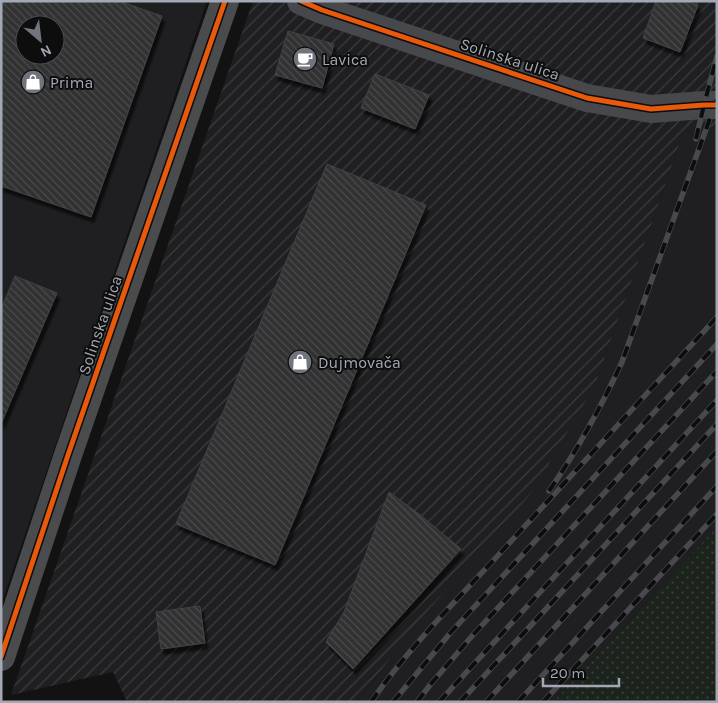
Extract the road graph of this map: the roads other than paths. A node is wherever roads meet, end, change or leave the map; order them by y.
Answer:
1 (225, 1) edge
2 (301, 1) edge
3 (717, 105) edge
4 (1, 657) edge

1 - 4 main road, Solinska ulica
2 - 3 street, Solinska ulica

